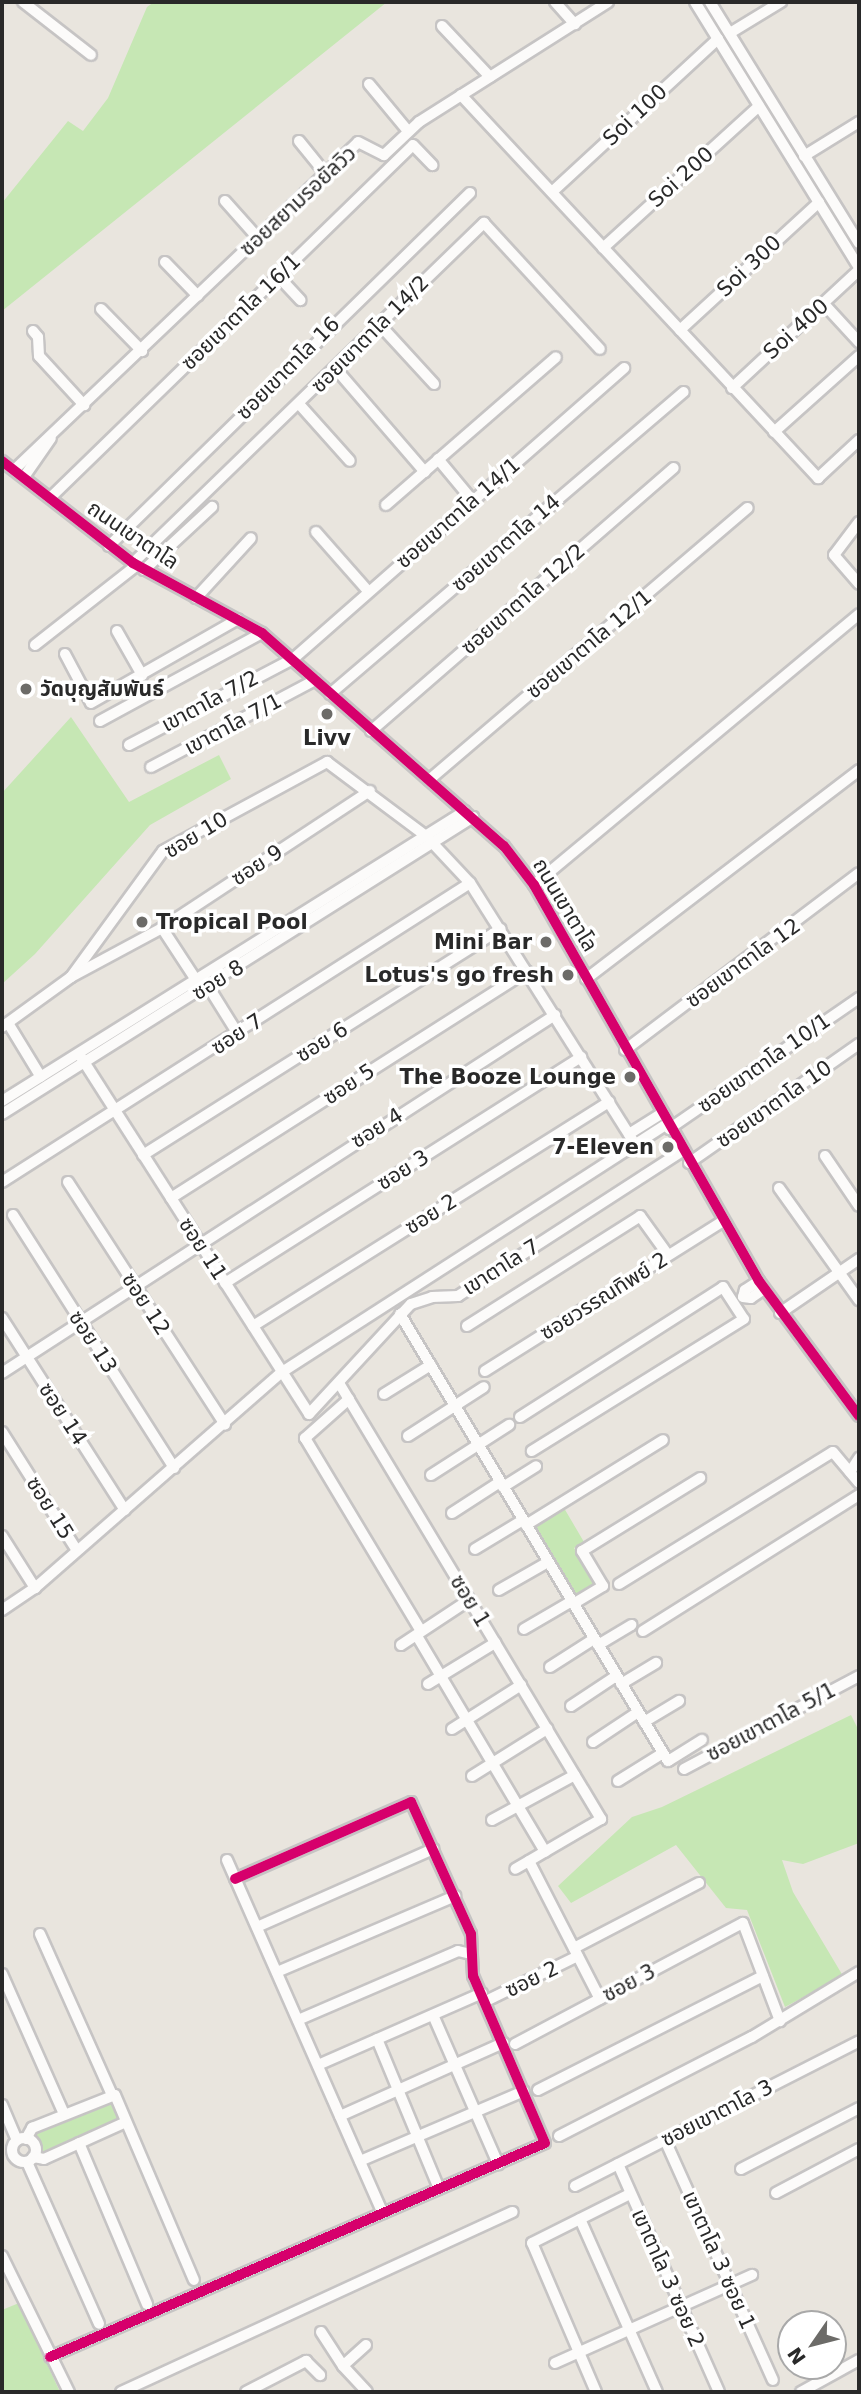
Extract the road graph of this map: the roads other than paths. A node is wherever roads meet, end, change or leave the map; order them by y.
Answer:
1 (23, 2) edge
2 (555, 2) edge
3 (608, 2) edge
4 (695, 2) edge
5 (710, 2) edge
6 (781, 2) edge
7 (575, 24) junction
8 (442, 26) dead end
9 (730, 33) junction
10 (718, 39) junction
11 (91, 55) dead end
12 (490, 76) junction
13 (369, 85) dead end
14 (461, 94) junction
15 (759, 106) junction
16 (859, 122) edge
17 (408, 131) junction
18 (299, 141) dead end
19 (804, 156) junction
20 (432, 165) dead end
21 (325, 173) junction
22 (552, 191) junction
23 (470, 192) dead end
24 (225, 201) dead end
25 (818, 202) junction
26 (258, 238) junction
27 (859, 243) edge
28 (603, 248) junction
29 (165, 262) dead end
30 (859, 269) edge
31 (278, 276) junction
32 (198, 296) junction
33 (300, 300) dead end
34 (824, 304) junction
35 (101, 309) dead end
36 (380, 325) junction
37 (680, 330) junction
38 (33, 331) dead end
39 (859, 342) edge
40 (600, 349) dead end
41 (142, 351) junction
42 (556, 356) dead end
43 (859, 356) edge
44 (624, 368) dead end
45 (336, 369) junction
46 (434, 384) dead end
47 (732, 388) junction
48 (682, 391) dead end
49 (299, 404) junction
50 (84, 405) junction
51 (774, 432) junction
52 (51, 437) junction
53 (859, 440) edge
54 (438, 459) junction
55 (2, 461) edge
56 (350, 461) dead end
57 (674, 468) dead end
58 (14, 470) junction
59 (425, 472) junction
60 (24, 477) junction
61 (50, 498) junction
62 (472, 500) junction
63 (386, 505) dead end
64 (212, 507) dead end
65 (748, 508) dead end
66 (859, 522) edge
67 (316, 532) dead end
68 (251, 538) dead end
69 (109, 546) junction
70 (138, 566) junction
71 (859, 584) edge
72 (368, 591) junction
73 (196, 598) junction
74 (859, 614) edge
75 (238, 619) junction
76 (117, 631) dead end
77 (262, 633) junction
78 (35, 645) dead end
79 (65, 654) dead end
80 (293, 659) junction
81 (142, 675) junction
82 (315, 680) junction
83 (330, 694) junction
84 (100, 721) dead end
85 (371, 730) junction
86 (129, 745) dead end
87 (151, 767) dead end
88 (859, 770) edge
89 (429, 780) junction
90 (370, 792) junction
91 (469, 814) junction
92 (430, 840) junction
93 (859, 873) edge
94 (470, 883) junction
95 (534, 885) junction
96 (162, 928) junction
97 (500, 929) junction
98 (527, 971) junction
99 (71, 976) junction
100 (586, 979) junction
101 (203, 986) junction
102 (859, 998) edge
103 (555, 1016) junction
104 (5, 1025) edge
105 (238, 1034) junction
106 (859, 1044) edge
107 (625, 1051) junction
108 (581, 1057) junction
109 (82, 1058) junction
110 (41, 1077) junction
111 (2, 1101) edge
112 (609, 1102) junction
113 (115, 1111) junction
114 (2, 1114) edge
115 (661, 1114) junction
116 (668, 1126) junction
117 (629, 1134) junction
118 (635, 1144) junction
119 (682, 1151) junction
120 (143, 1155) junction
121 (825, 1156) dead end
122 (689, 1163) junction
123 (2, 1182) edge
124 (68, 1182) dead end
125 (779, 1188) dead end
126 (171, 1198) junction
127 (859, 1206) edge
128 (13, 1215) dead end
129 (723, 1221) junction
130 (199, 1242) junction
131 (668, 1255) junction
132 (859, 1258) edge
133 (839, 1272) junction
134 (225, 1283) junction
135 (762, 1285) junction
136 (135, 1286) junction
137 (738, 1300) junction
138 (859, 1300) edge
139 (780, 1313) junction
140 (400, 1314) junction
141 (2, 1318) edge
142 (80, 1322) junction
143 (253, 1326) junction
144 (467, 1326) dead end
145 (26, 1357) junction
146 (430, 1365) junction
147 (485, 1371) dead end
148 (282, 1372) junction
149 (2, 1373) edge
150 (336, 1386) junction
151 (484, 1387) dead end
152 (384, 1394) dead end
153 (346, 1401) junction
154 (455, 1405) junction
155 (859, 1416) edge
156 (520, 1417) dead end
157 (225, 1425) junction
158 (509, 1425) dead end
159 (2, 1432) edge
160 (408, 1436) dead end
161 (663, 1440) dead end
162 (478, 1444) junction
163 (532, 1451) dead end
164 (857, 1465) edge
165 (536, 1466) dead end
166 (174, 1468) junction
167 (431, 1475) dead end
168 (700, 1478) dead end
169 (859, 1483) edge
170 (502, 1484) junction
171 (859, 1494) edge
172 (125, 1510) junction
173 (452, 1513) dead end
174 (525, 1523) junction
175 (2, 1536) edge
176 (76, 1549) junction
177 (475, 1549) dead end
178 (548, 1562) junction
179 (620, 1584) dead end
180 (35, 1588) junction
181 (499, 1590) dead end
182 (469, 1600) junction
183 (573, 1603) junction
184 (2, 1610) edge
185 (631, 1625) dead end
186 (524, 1629) dead end
187 (643, 1631) dead end
188 (419, 1633) junction
189 (596, 1642) junction
190 (495, 1643) junction
191 (401, 1645) dead end
192 (656, 1663) dead end
193 (550, 1667) dead end
194 (441, 1676) junction
195 (859, 1676) edge
196 (619, 1680) junction
197 (428, 1684) dead end
198 (521, 1685) junction
199 (680, 1701) dead end
200 (571, 1706) dead end
201 (638, 1712) junction
202 (467, 1720) junction
203 (645, 1722) junction
204 (452, 1729) dead end
205 (547, 1729) junction
206 (702, 1740) dead end
207 (593, 1742) dead end
208 (663, 1753) junction
209 (493, 1763) junction
210 (684, 1769) dead end
211 (575, 1775) junction
212 (472, 1776) dead end
213 (618, 1781) dead end
214 (518, 1807) junction
215 (492, 1820) dead end
216 (433, 1849) junction
217 (545, 1852) junction
218 (227, 1860) dead end
219 (529, 1861) junction
220 (515, 1869) dead end
221 (236, 1879) junction
222 (699, 1883) dead end
223 (455, 1896) junction
224 (257, 1927) junction
225 (40, 1934) dead end
226 (576, 1952) junction
227 (471, 1954) junction
228 (277, 1972) junction
229 (859, 1972) edge
230 (2, 1974) edge
231 (763, 1976) junction
232 (484, 1997) junction
233 (600, 1999) junction
234 (433, 2015) junction
235 (298, 2020) junction
236 (780, 2021) junction
237 (377, 2039) junction
238 (859, 2041) edge
239 (503, 2043) junction
240 (515, 2044) dead end
241 (455, 2064) junction
242 (318, 2065) junction
243 (398, 2090) junction
244 (538, 2090) dead end
245 (524, 2091) junction
246 (112, 2095) junction
247 (2, 2105) edge
248 (859, 2108) edge
249 (475, 2112) junction
250 (65, 2114) junction
251 (340, 2116) junction
252 (126, 2122) junction
253 (418, 2137) junction
254 (559, 2137) dead end
255 (22, 2139) junction
256 (666, 2140) junction
257 (79, 2143) junction
258 (859, 2149) edge
259 (13, 2154) junction
260 (2, 2159) edge
261 (30, 2159) junction
262 (360, 2161) junction
263 (498, 2164) junction
264 (618, 2164) junction
265 (741, 2169) dead end
266 (575, 2186) dead end
267 (439, 2189) junction
268 (630, 2193) junction
269 (776, 2193) dead end
270 (513, 2212) dead end
271 (383, 2213) junction
272 (580, 2219) junction
273 (2, 2256) edge
274 (752, 2275) dead end
275 (194, 2280) dead end
276 (730, 2284) junction
277 (147, 2304) dead end
278 (681, 2306) junction
279 (99, 2324) dead end
280 (629, 2329) junction
281 (321, 2332) dead end
282 (366, 2346) dead end
283 (579, 2353) junction
284 (50, 2357) junction
285 (859, 2360) edge
286 (555, 2363) dead end
287 (343, 2366) junction
288 (320, 2375) dead end
289 (773, 2380) dead end
290 (69, 2392) edge
291 (121, 2392) edge
292 (246, 2392) edge
293 (367, 2392) edge
294 (596, 2392) edge
295 (657, 2392) edge
296 (719, 2392) edge
297 (801, 2392) edge

1 - 11 street
2 - 7 street
3 - 7 street, ซอยสยามรอยัลวิว
4 - 10 street
5 - 9 street
6 - 9 street
7 - 12 street, ซอยสยามรอยัลวิว
8 - 12 street
9 - 19 street
10 - 15 street
10 - 22 street, Soi 100
12 - 14 street, ซอยสยามรอยัลวิว
13 - 17 street
14 - 17 street, ซอยสยามรอยัลวิว
14 - 22 street
15 - 25 street
15 - 28 street, Soi 200
16 - 19 street
17 - 21 street, ซอยสยามรอยัลวิว
18 - 21 street
19 - 27 street
20 - 31 street, ซอยเขาตาโล 16/1
21 - 26 street, ซอยสยามรอยัลวิว
22 - 28 street
23 - 69 street, ซอยเขาตาโล 16
24 - 26 street
25 - 30 street
25 - 37 street, Soi 300
26 - 32 street, ซอยสยามรอยัลวิว
28 - 37 street
29 - 32 street
30 - 34 street, Soi 400
31 - 33 street
31 - 61 street, ซอยเขาตาโล 16/1
32 - 41 street, ซอยสยามรอยัลวิว
34 - 39 street
34 - 47 street, Soi 400
35 - 41 street
36 - 40 street, ซอยเขาตาโล 14/2
36 - 45 street, ซอยเขาตาโล 14/2
36 - 46 street
37 - 47 street
38 - 50 street
41 - 50 street, ซอยสยามรอยัลวิว
42 - 54 street
43 - 51 street
44 - 62 street, ซอยเขาตาโล 14/1
45 - 49 street, ซอยเขาตาโล 14/2
45 - 59 street
47 - 51 street
48 - 83 street, ซอยเขาตาโล 14
49 - 56 street
49 - 70 street, ซอยเขาตาโล 14/2
50 - 52 street, ซอยสยามรอยัลวิว
51 - 53 street
52 - 58 street
52 - 60 street
54 - 59 street
54 - 62 street
55 - 58 street, ถนนเขาตาโล
57 - 85 street, ซอยเขาตาโล 12/2
58 - 60 street, ถนนเขาตาโล
59 - 63 street
60 - 61 street, ถนนเขาตาโล
61 - 69 street, ถนนเขาตาโล
62 - 72 street, ซอยเขาตาโล 14/1
64 - 70 street
65 - 89 street, ซอยเขาตาโล 12/1
66 - 71 street
67 - 72 street
68 - 73 street
69 - 70 street, ถนนเขาตาโล
70 - 73 street, ถนนเขาตาโล
70 - 78 street
72 - 80 street, ซอยเขาตาโล 14/1
73 - 75 street, ถนนเขาตาโล
74 - 95 street
75 - 77 street, ถนนเขาตาโล
75 - 81 street
76 - 81 street
77 - 80 street, ถนนเขาตาโล
77 - 84 street
79 - 81 street
80 - 82 street, ถนนเขาตาโล
80 - 86 street, เขาตาโล 7/2
82 - 83 street, ถนนเขาตาโล
82 - 87 street, เขาตาโล 7/1
83 - 85 street, ถนนเขาตาโล
85 - 89 street, ถนนเขาตาโล
88 - 100 street
89 - 91 street, ถนนเขาตาโล
90 - 92 street
90 - 96 street, ซอย 9
90 - 99 street, ซอย 10
91 - 92 street, ซอย 8
91 - 95 street, ถนนเขาตาโล
92 - 94 street
92 - 101 street, ซอย 8
93 - 107 street, ซอยเขาตาโล 12
94 - 97 street
94 - 105 street, ซอย 7
95 - 100 street, ถนนเขาตาโล
96 - 99 street, ซอย 9
96 - 101 street
97 - 98 street
97 - 120 street, ซอย 6
98 - 103 street
98 - 126 street, ซอย 5
99 - 104 street, ซอย 9
100 - 107 street, ถนนเขาตาโล
101 - 105 street
101 - 109 street, ซอย 8
102 - 116 street, ซอยเขาตาโล 10/1
103 - 108 street
103 - 130 street, ซอย 4
104 - 110 street
105 - 113 street, ซอย 7
106 - 122 street, ซอยเขาตาโล 10
107 - 115 street, ถนนเขาตาโล
108 - 112 street
108 - 134 street, ซอย 3
109 - 110 street, ซอย 8
109 - 113 street, ซอย 11
109 - 114 street, ซอย 8
110 - 111 street, ซอย 8
112 - 117 street
112 - 143 street, ซอย 2
113 - 120 street, ซอย 11
113 - 123 street, ซอย 7
115 - 116 street, ถนนเขาตาโล
115 - 117 street
116 - 118 street, ซอยเขาตาโล 10/1
116 - 119 street, ถนนเขาตาโล
117 - 118 street
118 - 148 street
119 - 122 street, ถนนเขาตาโล
119 - 140 street, เขาตาโล 7
120 - 126 street, ซอย 11
121 - 127 street
122 - 129 street, ถนนเขาตาโล
124 - 136 street, ซอย 12
125 - 133 street
126 - 130 street, ซอย 11
128 - 142 street, ซอย 13
129 - 131 street, ซอยวรรณทิพย์ 2
129 - 135 street, ถนนเขาตาโล
130 - 134 street, ซอย 11
130 - 136 street, ซอย 4
131 - 144 street
131 - 147 street, ซอยวรรณทิพย์ 2
132 - 133 street
133 - 138 street
133 - 139 street
134 - 143 street, ซอย 11
135 - 137 street
135 - 139 street, ถนนเขาตาโล
136 - 142 street, ซอย 4
136 - 157 street, ซอย 12
137 - 156 street
137 - 163 street
139 - 155 street, ถนนเขาตาโล
140 - 146 street
140 - 150 street, เขาตาโล 7
141 - 145 street, ซอย 14
142 - 145 street, ซอย 4
142 - 166 street, ซอย 13
143 - 148 street, ซอย 11
145 - 149 street, ซอย 4
145 - 172 street, ซอย 14
146 - 152 street
146 - 154 street
148 - 150 street, ซอย 11
148 - 157 street
150 - 153 street, ซอย 1
151 - 154 street
153 - 182 street, ซอย 1
153 - 188 street
154 - 160 street
154 - 162 street
157 - 166 street
158 - 162 street
159 - 176 street, ซอย 15
161 - 174 street
162 - 167 street
162 - 170 street
164 - 169 street
164 - 179 street
165 - 170 street
166 - 172 street
168 - 183 street
170 - 173 street
170 - 174 street
171 - 187 street
172 - 176 street
174 - 177 street
174 - 178 street
175 - 180 street
176 - 180 street
178 - 181 street
178 - 183 street
180 - 184 street
182 - 188 street
182 - 190 street, ซอย 1
183 - 186 street
183 - 189 street
185 - 189 street
188 - 191 street
188 - 194 street
189 - 193 street
189 - 196 street
190 - 194 street
190 - 198 street, ซอย 1
192 - 196 street
194 - 197 street
194 - 202 street
195 - 210 street, ซอยเขาตาโล 5/1
196 - 200 street
196 - 201 street
198 - 202 street
198 - 205 street, ซอย 1
199 - 203 street
201 - 203 street
201 - 207 street
202 - 204 street
202 - 209 street
203 - 208 street
205 - 209 street
205 - 211 street, ซอย 1
206 - 208 street
208 - 213 street
209 - 212 street
209 - 214 street
211 - 214 street
211 - 217 street, ซอย 1
214 - 215 street
214 - 217 street
216 - 221 street
216 - 223 street
216 - 224 street
217 - 219 street
218 - 221 street
219 - 220 street
219 - 226 street
221 - 224 street
222 - 226 street
223 - 227 street
223 - 228 street
224 - 228 street
225 - 246 street
226 - 232 street, ซอย 2
226 - 233 street
227 - 232 street
227 - 235 street
228 - 235 street
229 - 236 street
230 - 250 street
231 - 233 street, ซอย 3
231 - 236 street
231 - 244 street
232 - 234 street, ซอย 2
232 - 239 street
233 - 240 street, ซอย 3
234 - 237 street, ซอย 2
234 - 241 street
235 - 242 street
236 - 254 street
237 - 242 street, ซอย 2
237 - 243 street
238 - 256 street, ซอยเขาตาโล 3
239 - 241 street
239 - 245 street
241 - 243 street
241 - 249 street
242 - 251 street
243 - 251 street
243 - 253 street
245 - 249 street
245 - 263 street
246 - 250 street
246 - 252 street
247 - 255 street
248 - 265 street
249 - 253 street
249 - 263 street
250 - 255 street
251 - 262 street
252 - 257 street
252 - 275 street
253 - 262 street
253 - 267 street
255 - 259 street
255 - 261 street
256 - 264 street, ซอยเขาตาโล 3
256 - 276 street, เขาตาโล 3 ซอย 1
257 - 261 street
257 - 277 street
258 - 269 street
259 - 260 street
259 - 261 street
261 - 279 street
262 - 271 street
263 - 267 street
264 - 266 street, ซอยเขาตาโล 3
264 - 268 street, เขาตาโล 3 ซอย 2
267 - 271 street
268 - 272 street
268 - 278 street, เขาตาโล 3 ซอย 2
270 - 291 street
271 - 284 street
272 - 280 street
272 - 283 street
273 - 284 street
274 - 276 street
276 - 278 street
276 - 289 street, เขาตาโล 3 ซอย 1
278 - 280 street
278 - 296 street, เขาตาโล 3 ซอย 2
280 - 283 street
280 - 295 street
281 - 287 street
282 - 287 street
283 - 286 street
283 - 294 street
284 - 290 street
285 - 297 street
287 - 293 street
288 - 292 street

